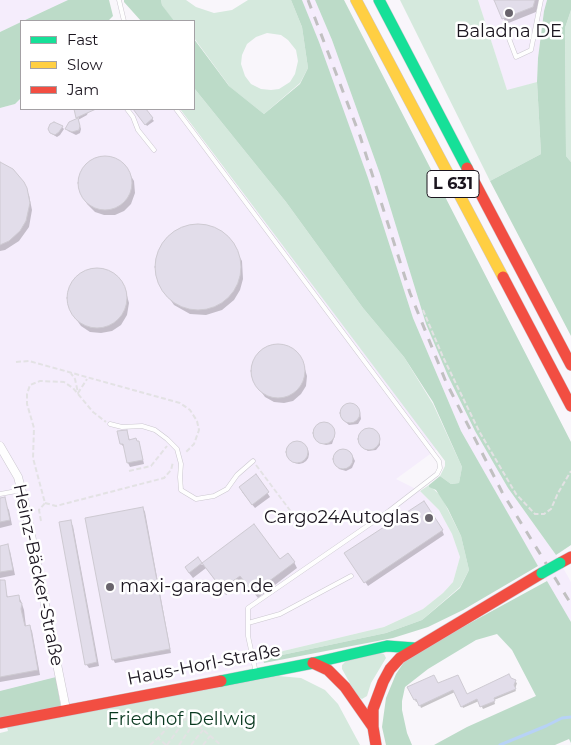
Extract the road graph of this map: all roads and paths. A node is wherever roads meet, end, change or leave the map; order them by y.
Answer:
1 (119, 0) edge
2 (356, 0) edge
3 (379, 0) edge
4 (540, 0) edge
5 (124, 20) edge
6 (505, 28) dead end
7 (128, 110) edge
8 (177, 110) edge
9 (154, 150) dead end
10 (423, 310) dead end
11 (16, 362) dead end
12 (571, 365) edge
13 (70, 372) junction
14 (89, 378) junction
15 (78, 393) junction
16 (571, 406) edge
17 (110, 424) joint
18 (1, 451) edge
19 (171, 453) dead end
20 (179, 457) junction
21 (173, 461) dead end
22 (253, 461) joint
23 (129, 471) dead end
24 (571, 471) edge
25 (22, 490) junction
26 (0, 494) edge
27 (45, 503) junction
28 (295, 517) dead end
29 (41, 521) dead end
30 (571, 557) edge
31 (351, 576) dead end
32 (248, 623) junction
33 (414, 648) junction
34 (313, 663) junction
35 (256, 673) junction
36 (66, 709) junction
37 (187, 716) junction
38 (0, 723) edge
39 (194, 723) junction
40 (373, 727) junction
41 (202, 730) junction
42 (210, 736) junction
43 (158, 738) junction
44 (216, 741) junction
45 (150, 745) edge
46 (166, 745) edge
47 (178, 745) edge
48 (192, 745) edge
49 (203, 745) edge
50 (213, 745) edge
51 (220, 745) edge
52 (376, 745) edge

1 - 5 lane
2 - 16 main road, L 631
3 - 12 main road, L 631
4 - 6 lane
7 - 9 lane
8 - 32 lane
10 - 24 path
11 - 13 path
13 - 14 path
13 - 15 path
14 - 15 path
14 - 20 path
15 - 17 path
15 - 27 path
17 - 20 lane
18 - 25 street, Heinz-Bäcker-Straße
19 - 23 path
20 - 22 lane
21 - 27 path
22 - 28 path
25 - 26 lane
25 - 36 street, Heinz-Bäcker-Straße
27 - 29 path
30 - 33 main road, bridge
31 - 32 lane
32 - 35 lane
33 - 34 main road, Haus-Horl-Straße
33 - 40 main road
34 - 35 main road, Haus-Horl-Straße
34 - 40 main road
35 - 36 main road, Haus-Horl-Straße
36 - 38 main road, Haus-Horl-Straße
37 - 39 path
37 - 43 path
37 - 46 path
39 - 41 path
39 - 47 path
40 - 52 main road
41 - 42 path
41 - 48 path
42 - 44 path
42 - 49 path
43 - 45 path
43 - 46 path
44 - 50 path
44 - 51 path

